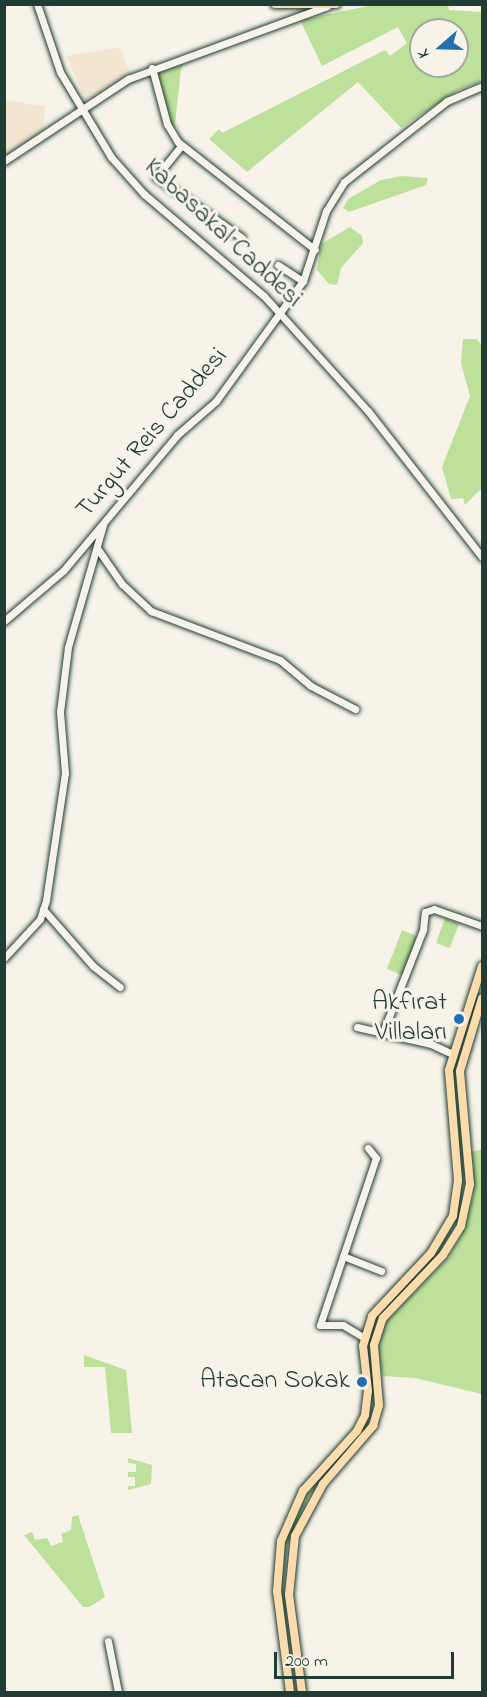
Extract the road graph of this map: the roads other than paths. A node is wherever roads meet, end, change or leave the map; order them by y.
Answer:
1 (36, 4) edge
2 (275, 4) edge
3 (331, 5) edge
4 (152, 68) junction
5 (483, 86) edge
6 (80, 113) junction
7 (181, 146) junction
8 (4, 161) edge
9 (242, 238) dead end
10 (315, 250) junction
11 (278, 264) dead end
12 (303, 280) junction
13 (279, 313) junction
14 (104, 520) junction
15 (97, 548) junction
16 (483, 557) edge
17 (4, 621) edge
18 (355, 709) dead end
19 (44, 909) junction
20 (483, 926) edge
21 (4, 958) edge
22 (483, 966) edge
23 (120, 987) dead end
24 (483, 998) edge
25 (357, 1027) dead end
26 (383, 1032) junction
27 (452, 1054) junction
28 (368, 1148) dead end
29 (343, 1256) junction
30 (381, 1271) dead end
31 (363, 1337) junction
32 (108, 1641) dead end
33 (118, 1692) edge
34 (290, 1692) edge
35 (302, 1692) edge

1 - 6 street, Kabasakal Caddesi
2 - 3 main road
3 - 4 street
4 - 6 street
4 - 7 street
5 - 10 street, Turgut Reis Caddesi
6 - 8 street
6 - 13 street, Kabasakal Caddesi
7 - 9 street
7 - 10 street
10 - 12 street, Turgut Reis Caddesi
11 - 12 street
12 - 13 street, Turgut Reis Caddesi
13 - 14 street, Turgut Reis Caddesi
13 - 16 street, Kabasakal Caddesi
14 - 15 street
14 - 17 street, Turgut Reis Caddesi
15 - 18 street
15 - 19 street
19 - 21 street
19 - 23 street
20 - 26 street
22 - 27 main road
24 - 35 main road
25 - 26 street
26 - 27 street
27 - 31 main road
28 - 29 street
29 - 30 street
29 - 31 street
31 - 34 main road
32 - 33 street

